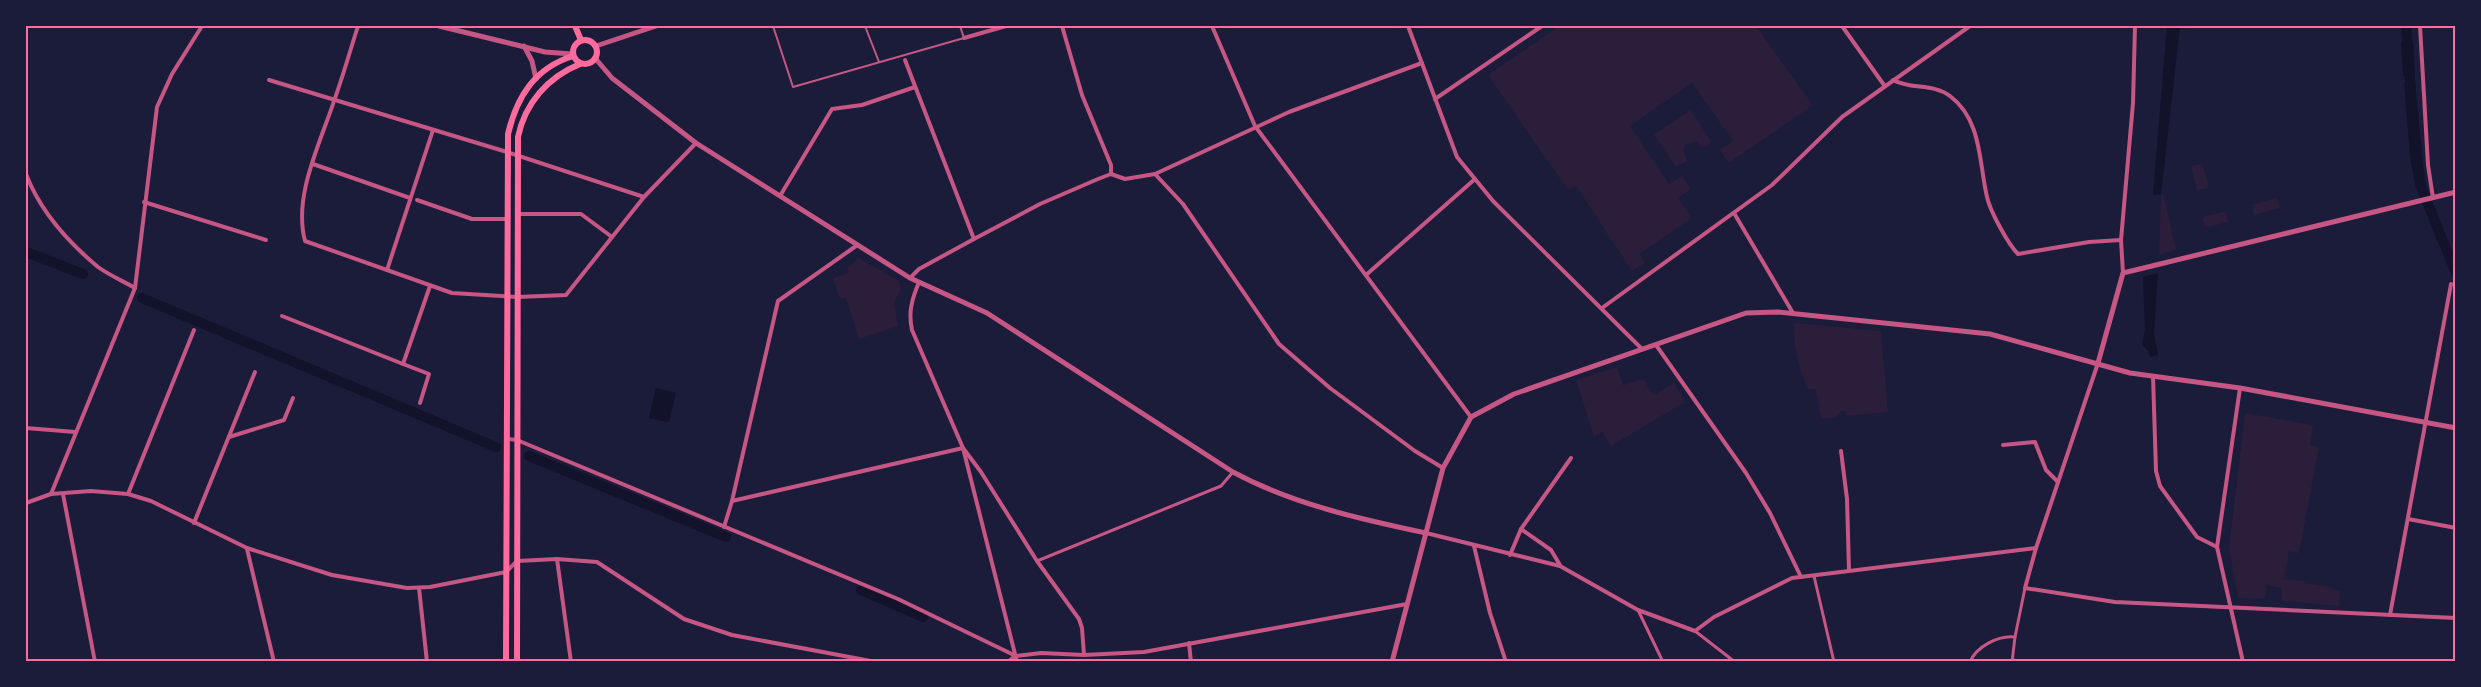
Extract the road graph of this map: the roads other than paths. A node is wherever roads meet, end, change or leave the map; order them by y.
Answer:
1 (202, 26) edge
2 (358, 26) edge
3 (439, 26) edge
4 (574, 26) edge
5 (656, 26) edge
6 (773, 26) edge
7 (865, 26) edge
8 (960, 26) edge
9 (1006, 26) edge
10 (1062, 26) edge
11 (1212, 26) edge
12 (1408, 26) edge
13 (1542, 26) edge
14 (1842, 26) edge
15 (1970, 26) edge
16 (2135, 26) edge
17 (2420, 26) edge
18 (964, 38) junction
19 (580, 40) junction
20 (524, 46) junction
21 (596, 46) junction
22 (572, 55) junction
23 (595, 58) junction
24 (905, 60) dead end
25 (879, 62) junction
26 (1422, 63) junction
27 (580, 64) junction
28 (536, 79) junction
29 (268, 80) dead end
30 (1893, 80) junction
31 (1884, 85) junction
32 (915, 87) junction
33 (1435, 99) junction
34 (334, 100) junction
35 (1255, 126) junction
36 (433, 130) junction
37 (696, 143) junction
38 (507, 152) junction
39 (517, 155) junction
40 (313, 164) junction
41 (26, 174) edge
42 (1111, 174) junction
43 (1155, 174) junction
44 (1475, 179) junction
45 (2456, 192) edge
46 (780, 196) junction
47 (644, 197) junction
48 (410, 198) junction
49 (2432, 198) junction
50 (417, 200) dead end
51 (144, 202) junction
52 (1734, 213) junction
53 (516, 214) junction
54 (507, 219) junction
55 (612, 237) junction
56 (974, 239) junction
57 (266, 240) dead end
58 (2121, 240) junction
59 (856, 246) junction
60 (387, 270) junction
61 (2123, 273) junction
62 (1366, 275) junction
63 (910, 278) junction
64 (919, 282) junction
65 (2451, 284) dead end
66 (430, 286) junction
67 (135, 288) junction
68 (507, 297) junction
69 (517, 297) junction
70 (1602, 308) junction
71 (1794, 314) junction
72 (282, 316) dead end
73 (194, 330) dead end
74 (1656, 345) junction
75 (1643, 349) junction
76 (2098, 363) junction
77 (403, 364) junction
78 (255, 372) dead end
79 (2153, 376) junction
80 (2240, 388) junction
81 (293, 398) dead end
82 (420, 404) dead end
83 (1471, 417) junction
84 (2427, 422) junction
85 (26, 428) edge
86 (2456, 428) edge
87 (75, 432) junction
88 (228, 438) junction
89 (506, 441) junction
90 (517, 443) junction
91 (2003, 445) dead end
92 (963, 448) junction
93 (1841, 451) dead end
94 (1571, 458) dead end
95 (1443, 468) junction
96 (1233, 472) junction
97 (2058, 482) junction
98 (51, 494) junction
99 (63, 494) junction
100 (128, 494) junction
101 (732, 501) junction
102 (26, 503) edge
103 (2408, 519) junction
104 (194, 523) junction
105 (724, 527) junction
106 (2456, 528) edge
107 (1521, 529) junction
108 (1426, 533) junction
109 (1474, 546) junction
110 (2217, 547) junction
111 (2036, 548) junction
112 (247, 549) junction
113 (1510, 555) junction
114 (557, 559) junction
115 (517, 561) junction
116 (1037, 561) junction
117 (1560, 566) junction
118 (1849, 570) junction
119 (506, 572) junction
120 (1801, 576) junction
121 (1814, 576) junction
122 (419, 588) junction
123 (2025, 588) junction
124 (1408, 604) junction
125 (2231, 607) junction
126 (1638, 610) junction
127 (2390, 615) junction
128 (2456, 618) edge
129 (1695, 631) junction
130 (2015, 637) junction
131 (1189, 643) junction
132 (1084, 655) junction
133 (1016, 656) junction
134 (2012, 661) edge
135 (95, 662) edge
136 (273, 662) edge
137 (427, 662) edge
138 (506, 662) edge
139 (517, 662) edge
140 (571, 662) edge
141 (876, 662) edge
142 (1008, 662) edge
143 (1017, 662) edge
144 (1191, 662) edge
145 (1392, 662) edge
146 (1506, 662) edge
147 (1663, 662) edge
148 (1735, 662) edge
149 (1834, 662) edge
150 (1970, 662) edge
151 (2031, 662) edge
152 (2243, 662) edge

1 - 51 street
2 - 34 street
3 - 20 street
4 - 19 main road
5 - 21 street
6 - 25 lane
7 - 25 lane
8 - 18 lane
9 - 18 street
10 - 42 street
11 - 35 street
12 - 26 street
13 - 33 street
14 - 31 street
15 - 30 street
16 - 58 street
17 - 49 street
18 - 25 lane
19 - 21 main road
19 - 22 main road
20 - 22 street
20 - 28 street
21 - 23 main road
22 - 27 main road
22 - 28 main road
23 - 27 main road
23 - 37 street
24 - 32 street
26 - 33 street
26 - 35 street
27 - 39 main road
28 - 38 main road
29 - 34 street
30 - 31 street
30 - 58 street
31 - 52 street
32 - 46 street
32 - 56 street
33 - 44 street
34 - 36 street
34 - 40 street
35 - 43 street
35 - 62 street
36 - 38 street
36 - 48 street
37 - 46 street
37 - 47 street
38 - 39 street
38 - 54 main road
39 - 47 street
39 - 53 main road
40 - 48 street
40 - 60 street
41 - 67 street
42 - 43 street
42 - 56 street
43 - 95 street
44 - 62 street
44 - 70 street
45 - 49 street
46 - 59 street
47 - 55 street
48 - 60 street
49 - 61 street
50 - 54 street
51 - 57 street
51 - 67 street
52 - 70 street
52 - 71 street
53 - 55 street
53 - 69 main road
54 - 68 main road
55 - 69 street
56 - 63 street
58 - 61 street
59 - 63 street
59 - 101 street
60 - 66 street
61 - 76 street
62 - 83 street
63 - 64 street
64 - 92 street
64 - 96 street
65 - 84 street
66 - 68 street
66 - 77 street
67 - 87 street
68 - 69 street
68 - 89 main road
69 - 90 main road
70 - 75 street
71 - 74 street
71 - 76 street
72 - 77 street
73 - 100 street
74 - 75 street
74 - 120 street
75 - 83 street
76 - 79 street
76 - 97 street
77 - 82 street
78 - 88 street
79 - 80 street
79 - 110 street
80 - 84 street
80 - 110 street
81 - 88 street
83 - 95 street
84 - 86 street
84 - 103 street
85 - 87 street
87 - 98 street
88 - 104 street
89 - 90 street
89 - 119 main road
90 - 105 street
90 - 115 main road
91 - 97 street
92 - 101 street
92 - 116 street
92 - 133 street
93 - 118 street
94 - 107 street
95 - 108 street
96 - 108 street
96 - 116 street
97 - 111 street
98 - 99 street
98 - 102 street
99 - 100 street
99 - 135 street
100 - 104 street
101 - 105 street
103 - 106 street
103 - 127 street
104 - 112 street
105 - 133 street
107 - 113 street
107 - 117 street
108 - 109 street
108 - 124 street
109 - 113 street
109 - 146 street
110 - 125 street
111 - 118 street
111 - 123 street
112 - 122 street
112 - 136 street
113 - 117 street
114 - 115 street
114 - 140 street
114 - 141 street
115 - 119 street
115 - 139 main road
116 - 132 street
117 - 126 street
118 - 121 street
119 - 122 street
119 - 138 main road
120 - 121 street
120 - 129 street
121 - 149 street
122 - 137 street
123 - 125 street
123 - 130 street
124 - 131 street
124 - 145 street
125 - 127 street
125 - 152 street
126 - 129 street
126 - 147 street
127 - 128 street
129 - 148 street
130 - 134 street
130 - 150 street
131 - 132 street
131 - 144 street
132 - 133 street
133 - 142 street
133 - 143 street
134 - 151 street

